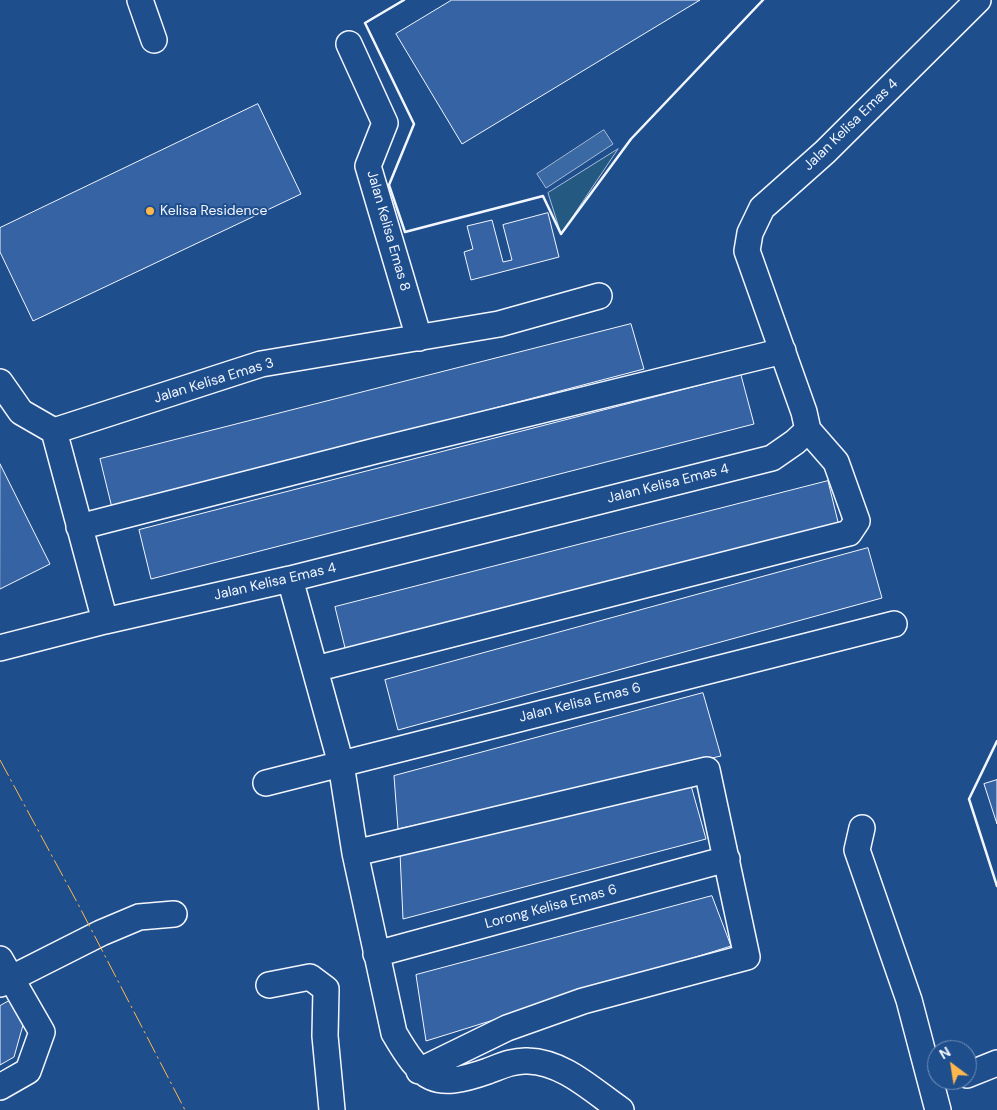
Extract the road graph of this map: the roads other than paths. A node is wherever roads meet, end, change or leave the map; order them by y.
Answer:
1 (140, 0) edge
2 (978, 0) edge
3 (154, 40) dead end
4 (350, 44) dead end
5 (599, 296) dead end
6 (419, 338) junction
7 (783, 351) junction
8 (0, 382) edge
9 (808, 430) junction
10 (54, 431) junction
11 (79, 527) junction
12 (290, 579) junction
13 (104, 621) junction
14 (894, 624) dead end
15 (0, 648) edge
16 (315, 670) junction
17 (340, 764) junction
18 (266, 783) dead end
19 (862, 828) dead end
20 (355, 853) junction
21 (727, 859) junction
22 (174, 914) dead end
23 (376, 954) junction
24 (3, 973) edge
25 (269, 986) dead end
26 (997, 1063) edge
27 (419, 1071) junction
28 (977, 1071) edge
29 (0, 1088) edge
30 (945, 1090) edge
31 (935, 1100) edge
32 (332, 1110) edge
33 (621, 1110) edge

1 - 3 street
2 - 7 street, Jalan Kelisa Emas 4
4 - 6 street, Jalan Kelisa Emas 8
5 - 6 street, Jalan Kelisa Emas 3
6 - 10 street, Jalan Kelisa Emas 3
7 - 9 street, Jalan Kelisa Emas 4
7 - 11 street
8 - 10 street
9 - 12 street, Jalan Kelisa Emas 4
9 - 16 street
10 - 11 street
11 - 13 street
12 - 13 street, Jalan Kelisa Emas 4
12 - 16 street
13 - 15 street, Jalan Kelisa Emas 4
14 - 17 street, Jalan Kelisa Emas 6
16 - 17 street
17 - 18 street, Jalan Kelisa Emas 6
17 - 20 street
19 - 31 street
20 - 21 street
20 - 23 street
21 - 23 street, Lorong Kelisa Emas 6
21 - 27 street
22 - 24 street
23 - 27 street
24 - 29 street
25 - 32 street
26 - 28 street
27 - 33 street
30 - 31 street

